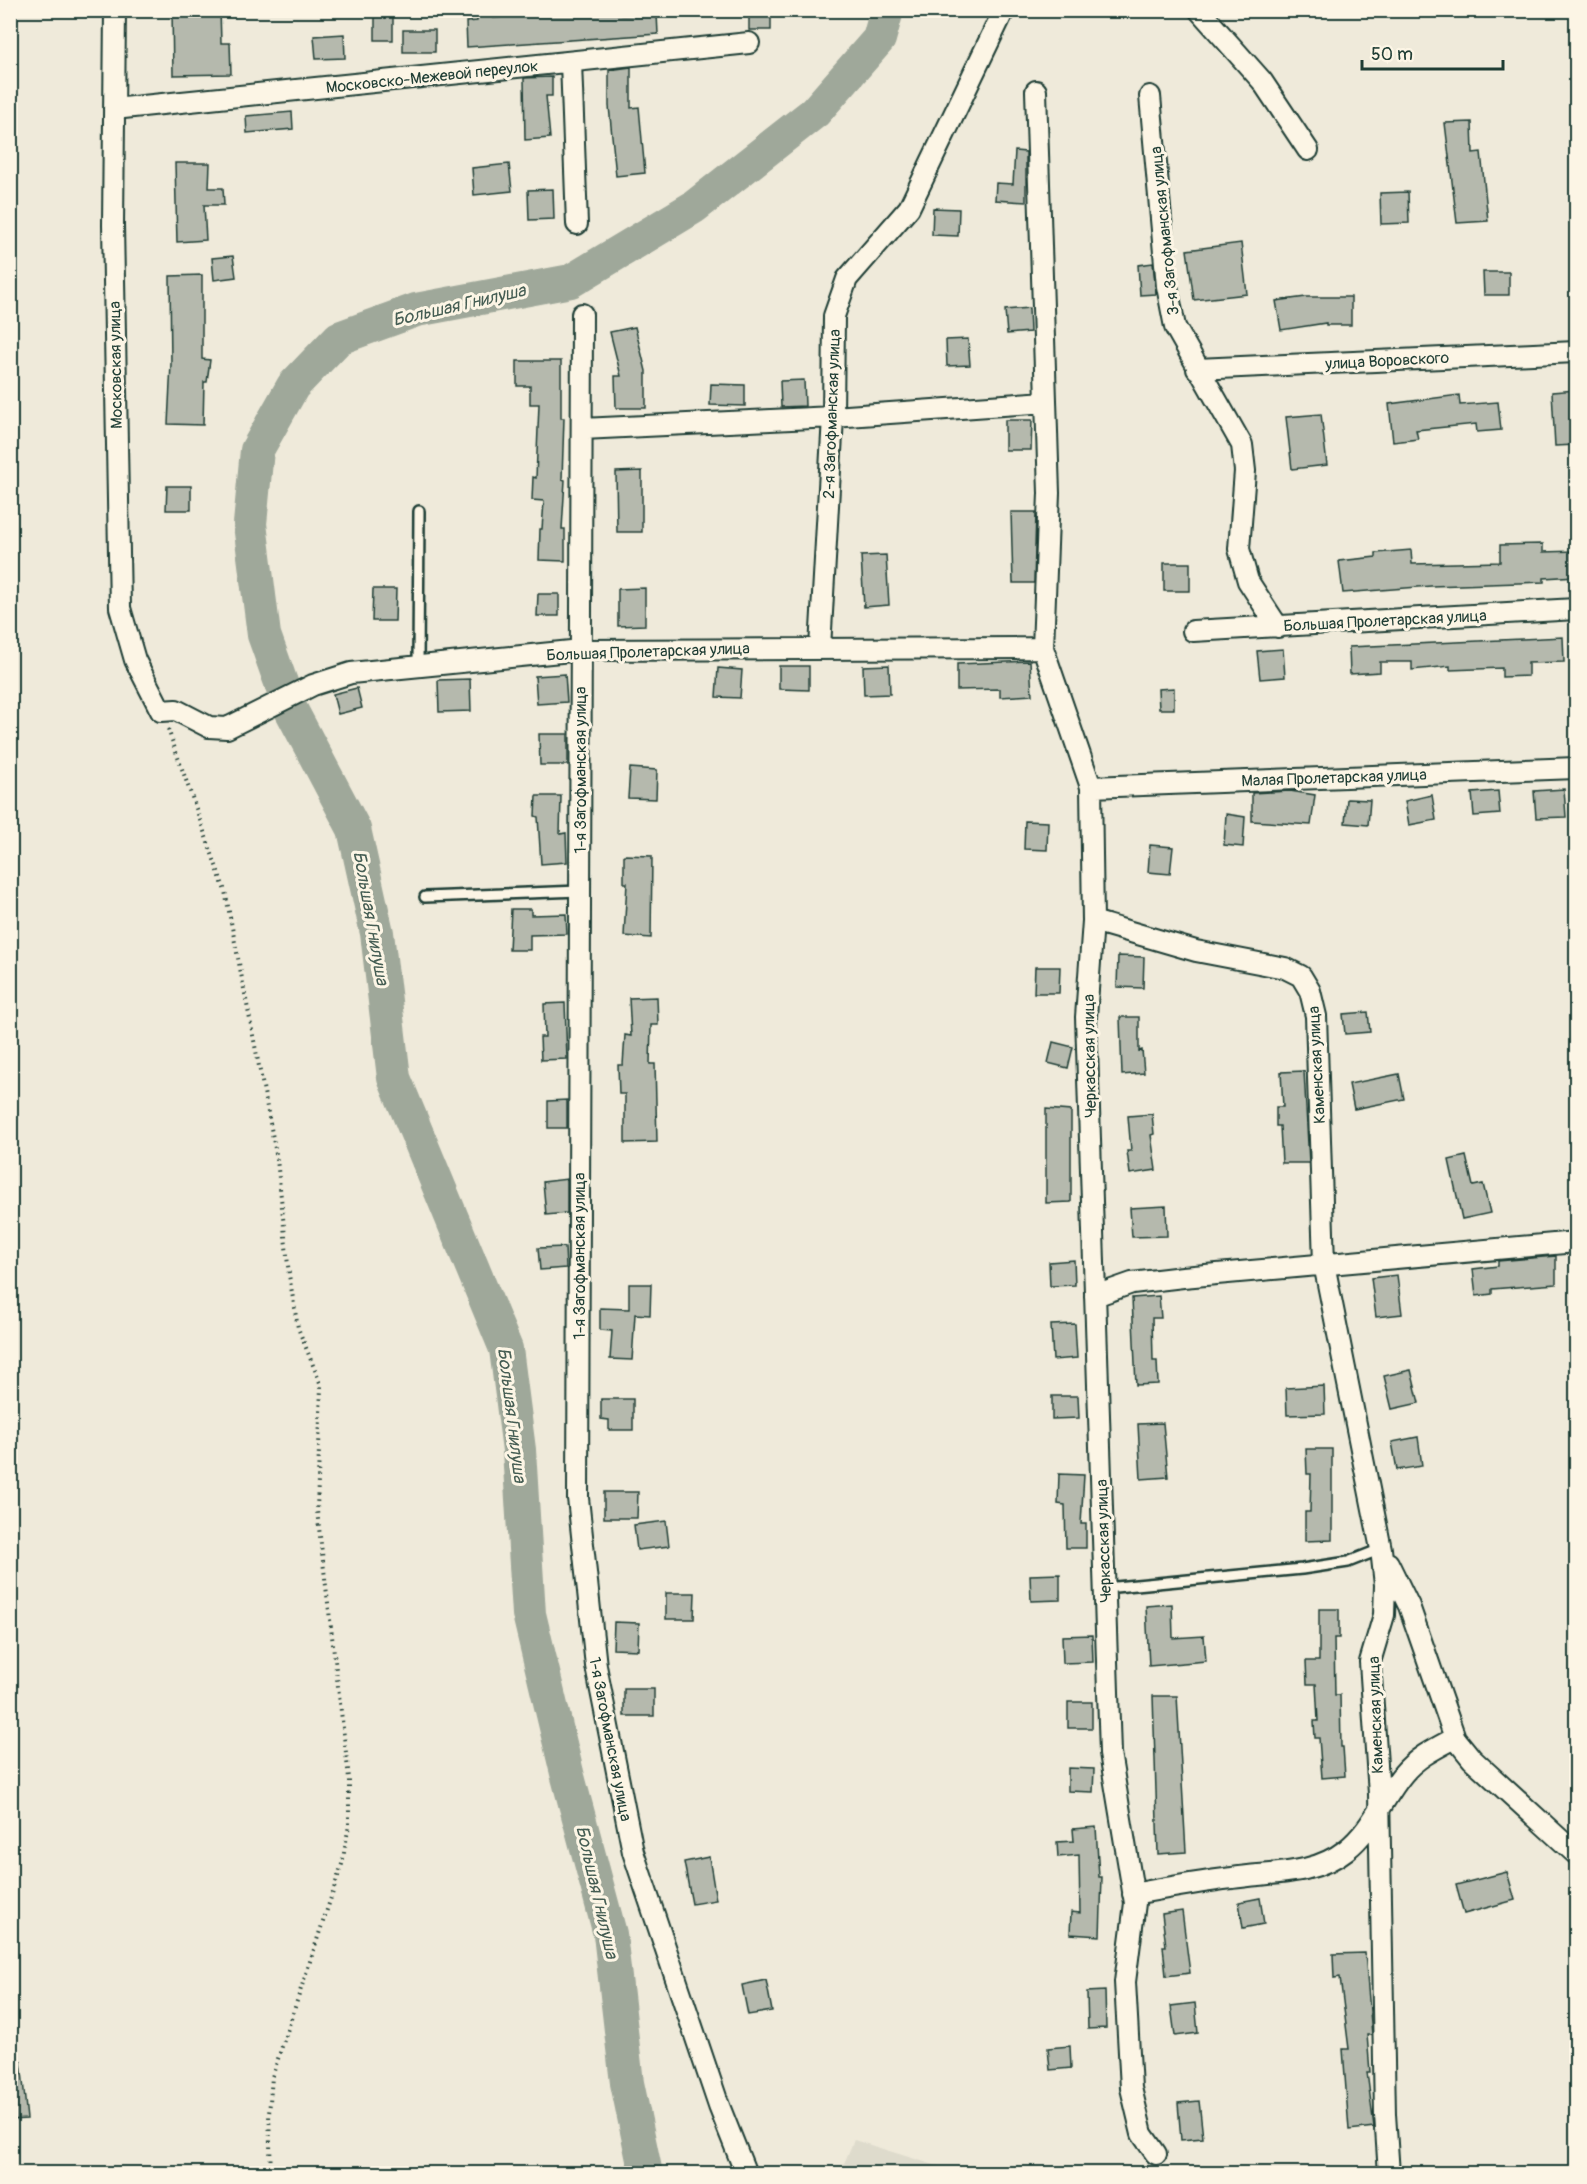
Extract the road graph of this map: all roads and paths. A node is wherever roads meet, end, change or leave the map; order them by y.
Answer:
1 (115, 10) edge
2 (1004, 10) edge
3 (1199, 10) edge
4 (749, 43) dead end
5 (571, 62) junction
6 (1036, 91) dead end
7 (1150, 96) dead end
8 (114, 109) junction
9 (1308, 150) dead end
10 (577, 224) dead end
11 (582, 314) dead end
12 (1576, 352) edge
13 (1197, 369) junction
14 (1046, 402) junction
15 (833, 417) junction
16 (582, 429) junction
17 (419, 511) dead end
18 (1576, 609) edge
19 (1278, 627) junction
20 (1193, 631) dead end
21 (820, 648) junction
22 (1043, 648) junction
23 (580, 650) junction
24 (418, 666) junction
25 (161, 711) junction
26 (1576, 768) edge
27 (1091, 787) junction
28 (580, 891) junction
29 (425, 897) dead end
30 (1093, 921) junction
31 (1576, 1242) edge
32 (1324, 1264) junction
33 (1095, 1296) junction
34 (1381, 1549) junction
35 (1105, 1588) junction
36 (1455, 1738) junction
37 (1379, 1813) junction
38 (1576, 1854) edge
39 (1133, 1894) junction
40 (1156, 2154) dead end
41 (272, 2174) edge
42 (746, 2174) edge
43 (1389, 2174) edge

1 - 8 street, Московская улица
2 - 15 street, 2-я Загофманская улица
3 - 9 street
4 - 5 street, Московско-Межевой переулок
5 - 8 street, Московско-Межевой переулок
5 - 10 street
6 - 14 street
7 - 13 street, 3-я Загофманская улица
8 - 25 street, Московская улица
11 - 16 street, 1-я Загофманская улица
12 - 13 street, улица Воровского
13 - 19 street, 3-я Загофманская улица
14 - 15 street
14 - 22 street
15 - 16 street
15 - 21 street, 2-я Загофманская улица
16 - 23 street, 1-я Загофманская улица
17 - 24 lane
18 - 19 street, Большая Пролетарская улица
19 - 20 street, Большая Пролетарская улица
21 - 22 street, Большая Пролетарская улица
21 - 23 street, Большая Пролетарская улица
22 - 27 street
23 - 24 street, Большая Пролетарская улица
23 - 28 street, 1-я Загофманская улица
24 - 25 street, Большая Пролетарская улица
25 - 41 path
26 - 27 street, Малая Пролетарская улица
27 - 30 street
28 - 29 lane
28 - 42 street, 1-я Загофманская улица
30 - 32 street, Каменская улица
30 - 33 street, Черкасская улица
31 - 32 street
32 - 33 street
32 - 34 street, Каменская улица
33 - 35 street, Черкасская улица
34 - 35 lane
34 - 36 street
34 - 37 street, Каменская улица
35 - 39 street, Черкасская улица
36 - 37 street
36 - 38 street
37 - 39 street
37 - 43 street, Каменская улица
39 - 40 street, Черкасская улица

